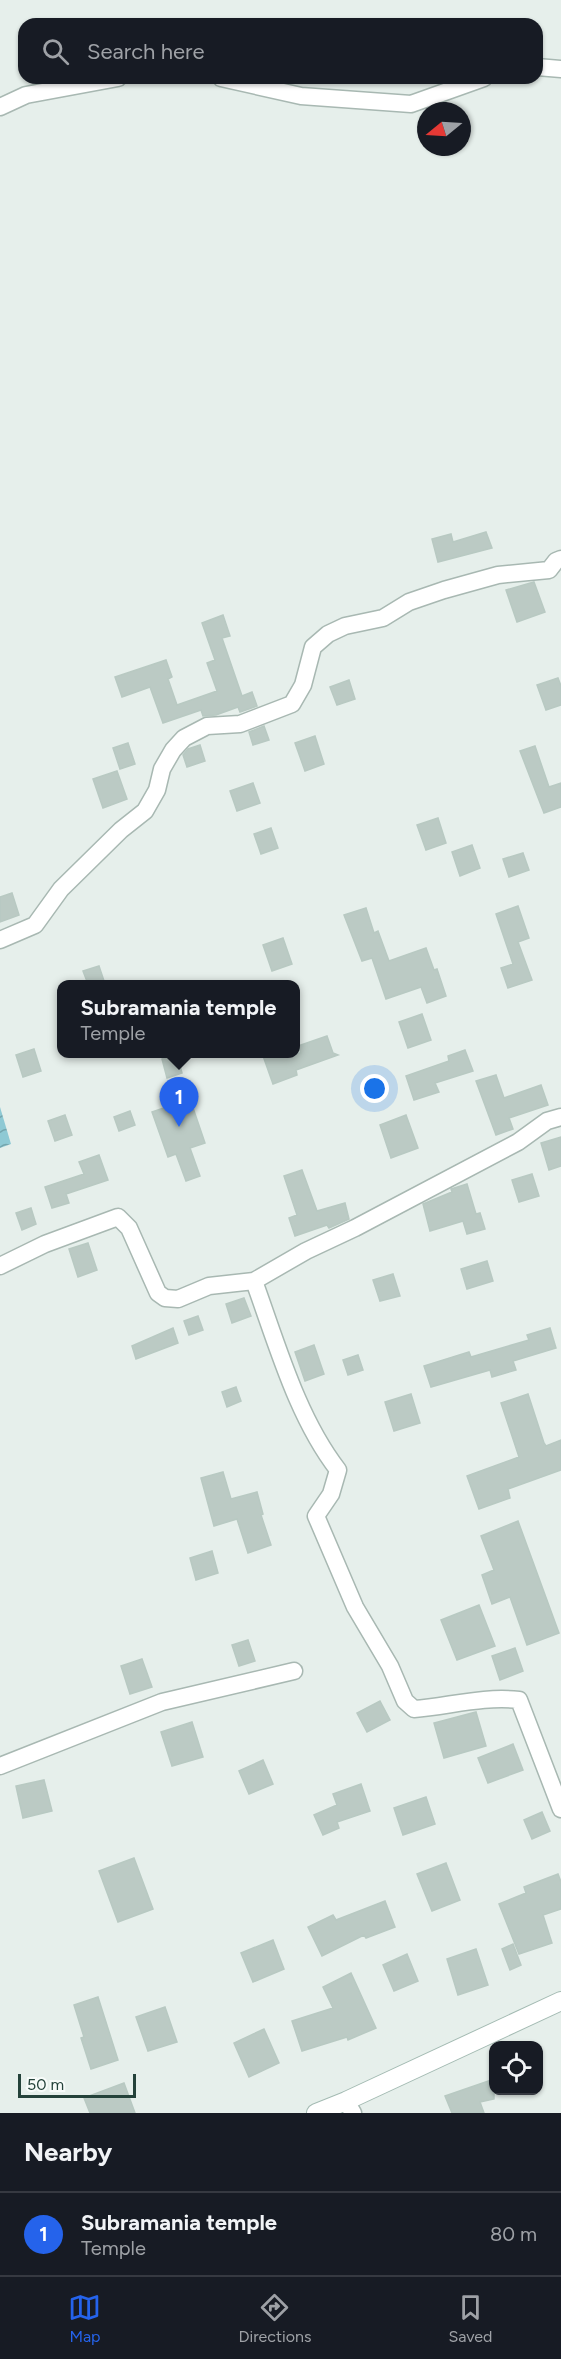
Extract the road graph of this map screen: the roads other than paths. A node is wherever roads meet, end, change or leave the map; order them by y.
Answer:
1 (543, 68) edge
2 (561, 69) edge
3 (86, 84) edge
4 (248, 84) edge
5 (467, 84) edge
6 (0, 107) edge
7 (561, 559) edge
8 (0, 940) edge
9 (561, 1117) edge
10 (0, 1266) edge
11 (254, 1281) junction
12 (294, 1671) dead end
13 (0, 1766) edge
14 (561, 1809) edge
15 (561, 2001) edge
16 (350, 2107) edge
17 (316, 2113) edge

1 - 2 street
3 - 6 street
4 - 5 street
7 - 8 street
9 - 11 street
10 - 11 street
11 - 14 street
12 - 13 street
15 - 16 main road
16 - 17 main road

